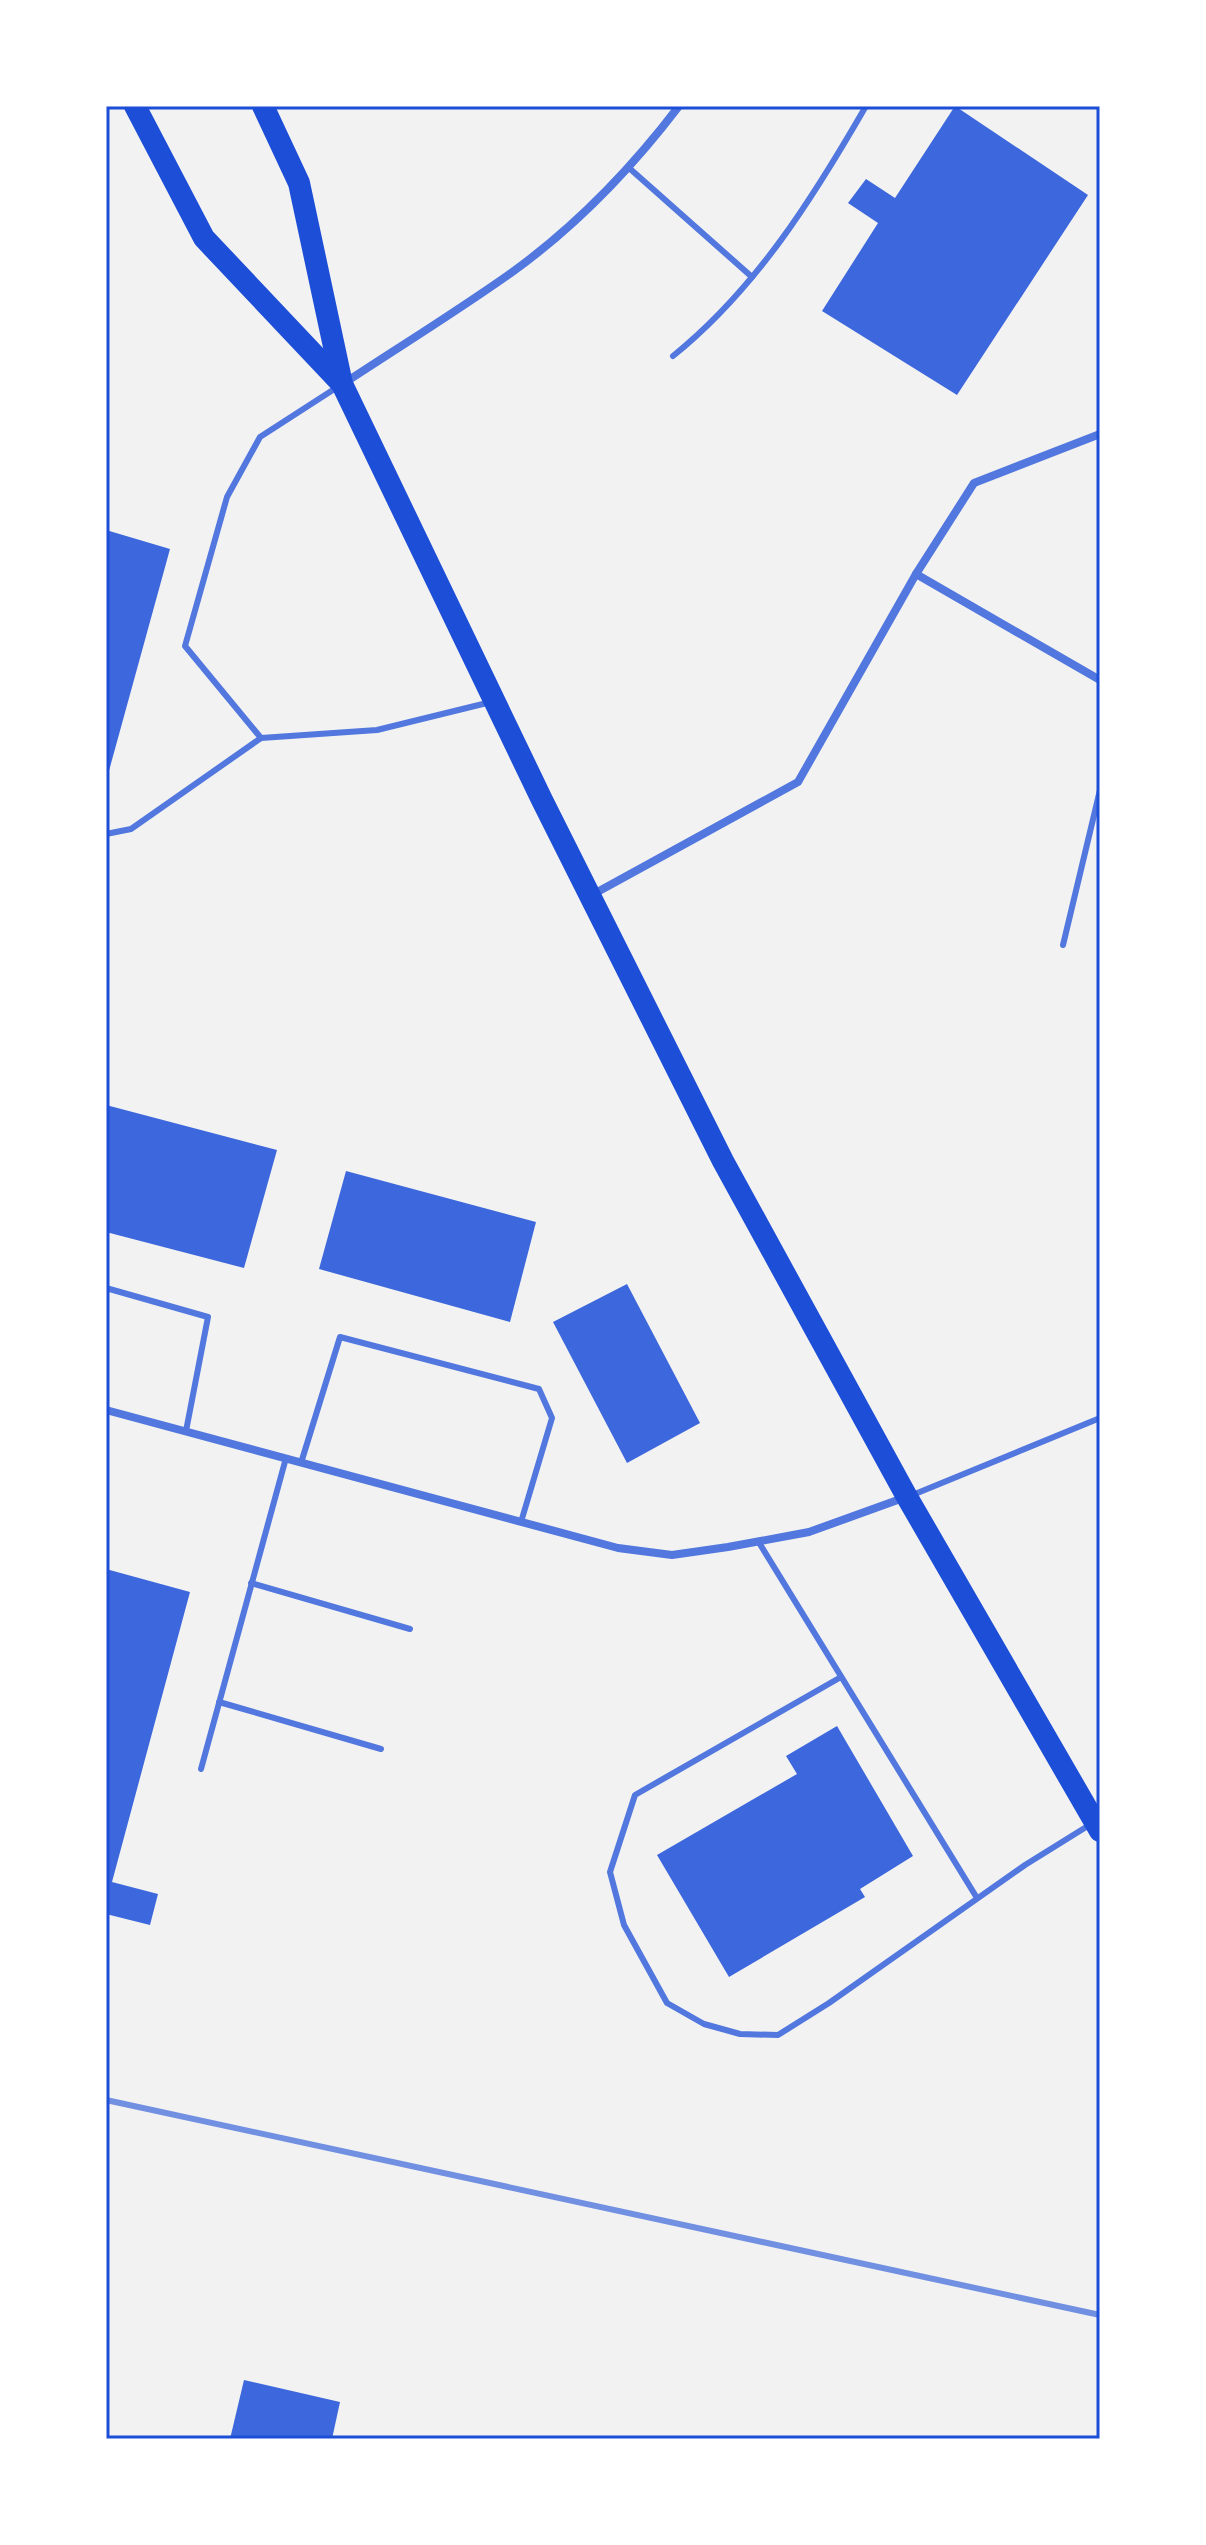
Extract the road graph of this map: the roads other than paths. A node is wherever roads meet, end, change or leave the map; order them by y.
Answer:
1 (135, 106) edge
2 (263, 106) edge
3 (679, 106) edge
4 (866, 106) edge
5 (628, 167) junction
6 (752, 277) junction
7 (673, 356) dead end
8 (342, 384) junction
9 (1100, 434) edge
10 (916, 574) junction
11 (1100, 680) edge
12 (495, 701) junction
13 (261, 738) junction
14 (1100, 790) edge
15 (106, 834) edge
16 (590, 896) junction
17 (1063, 945) dead end
18 (106, 1288) edge
19 (106, 1410) edge
20 (1100, 1418) edge
21 (186, 1431) junction
22 (286, 1458) junction
23 (301, 1463) junction
24 (907, 1497) junction
25 (521, 1522) junction
26 (758, 1541) junction
27 (251, 1583) junction
28 (410, 1629) dead end
29 (841, 1677) junction
30 (219, 1702) junction
31 (381, 1749) dead end
32 (201, 1769) dead end
33 (1097, 1826) edge
34 (977, 1898) junction

1 - 8 highway
2 - 8 highway
3 - 5 street
4 - 6 lane
5 - 6 lane
5 - 8 street
6 - 7 lane
8 - 12 highway
8 - 13 lane
9 - 10 street
10 - 11 street
10 - 16 street
12 - 13 lane
12 - 16 highway
13 - 15 lane
14 - 17 lane
16 - 24 highway
18 - 21 lane
19 - 21 street
20 - 24 lane
21 - 22 street
22 - 23 street
22 - 27 lane
23 - 25 street
23 - 25 lane
24 - 26 street
24 - 33 highway
25 - 26 street
26 - 29 lane
27 - 28 lane
27 - 30 lane
29 - 34 lane
29 - 34 lane
30 - 31 lane
30 - 32 lane
33 - 34 lane

